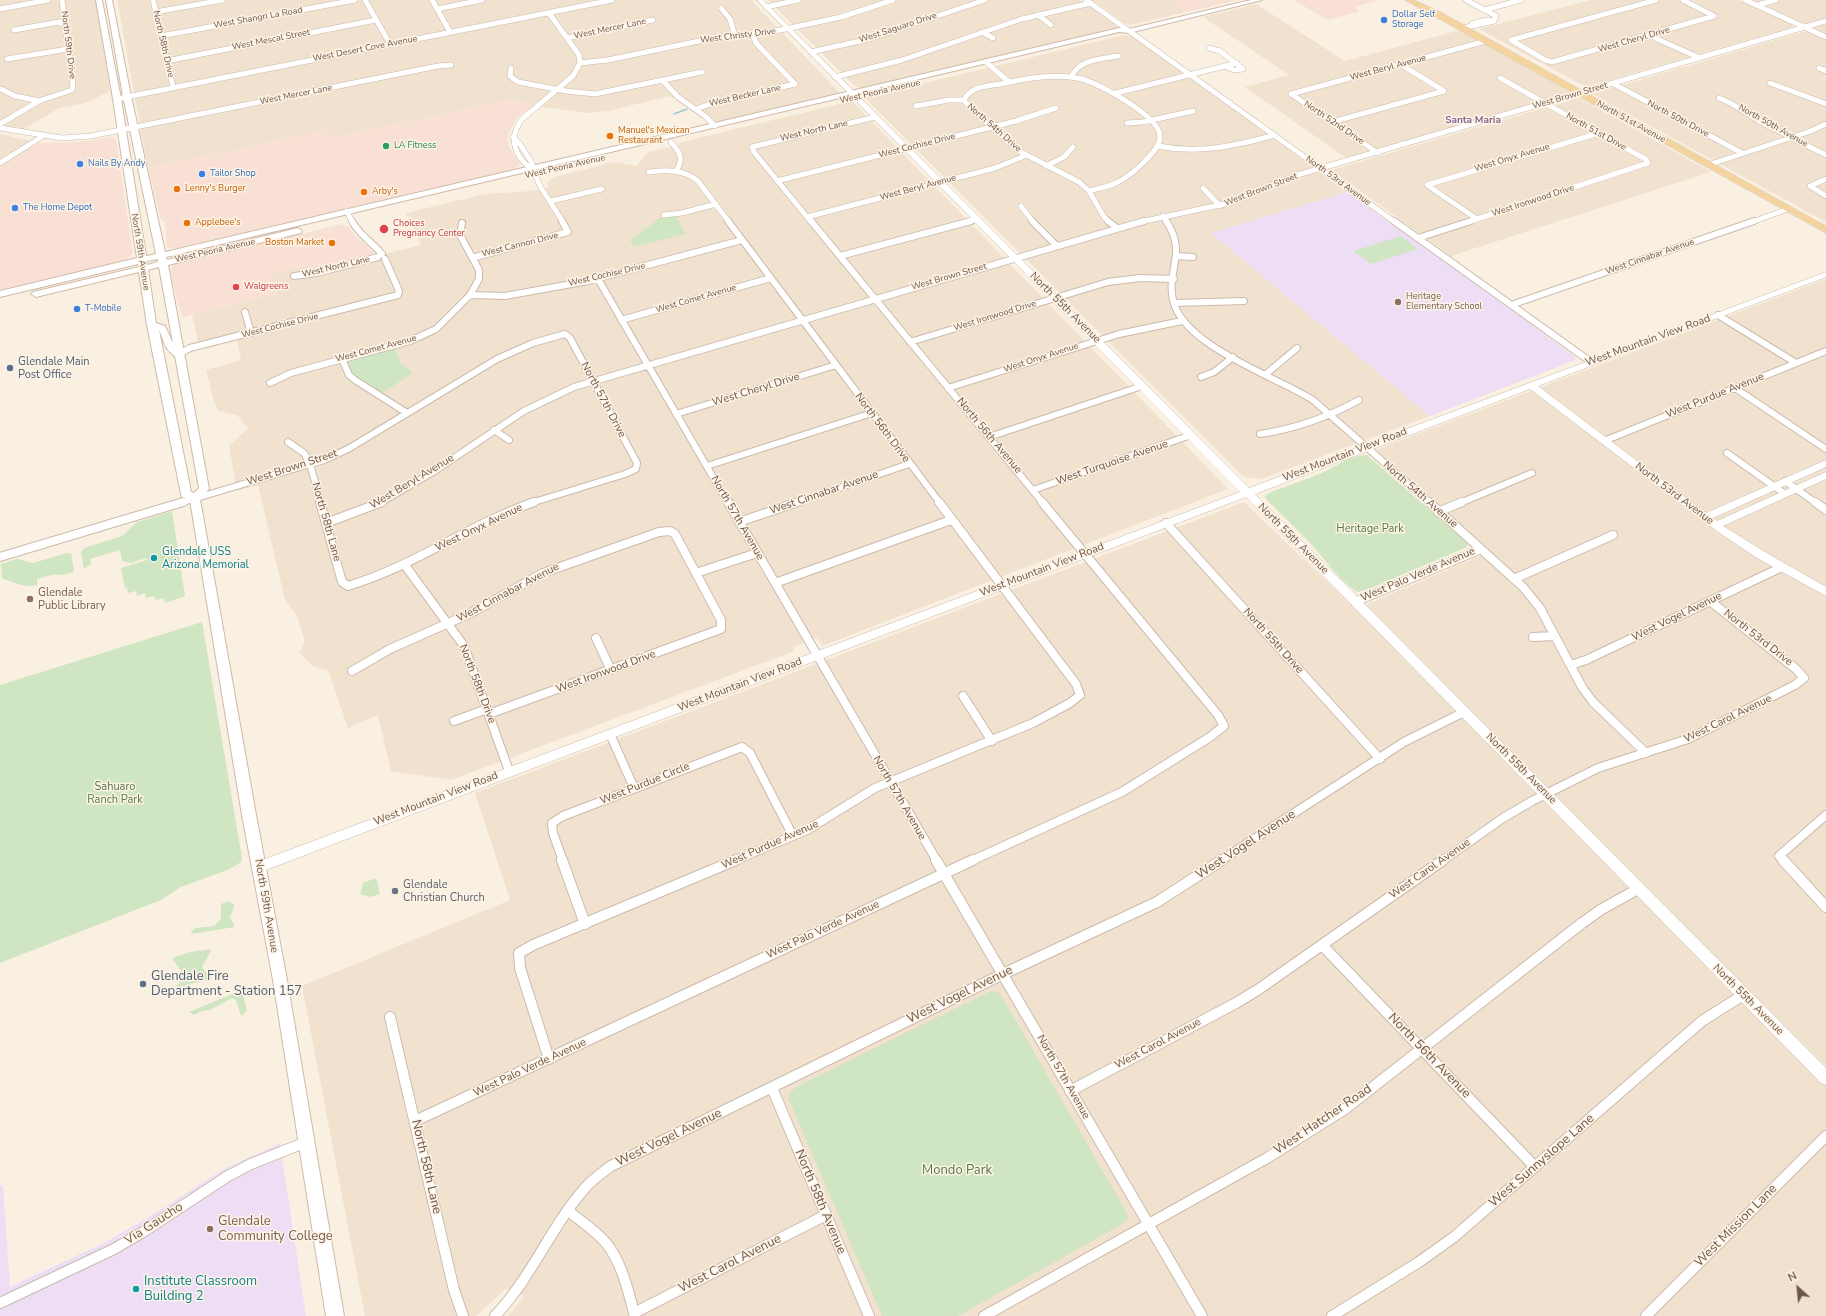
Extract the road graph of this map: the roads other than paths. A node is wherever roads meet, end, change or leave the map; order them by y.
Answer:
1 (48, 0) edge
2 (62, 0) edge
3 (99, 0) edge
4 (109, 0) edge
5 (153, 0) edge
6 (223, 0) edge
7 (355, 0) edge
8 (365, 0) edge
9 (432, 0) edge
10 (482, 0) edge
11 (612, 0) edge
12 (760, 0) edge
13 (798, 0) edge
14 (893, 0) edge
15 (985, 0) edge
16 (1259, 0) edge
17 (1408, 0) edge
18 (1418, 0) edge
19 (1466, 0) edge
20 (1521, 0) edge
21 (1656, 0) edge
22 (1684, 0) edge
23 (1745, 0) edge
24 (1776, 0) edge
25 (1089, 2) edge
26 (1757, 5) junction
27 (766, 7) junction
28 (721, 8) dead end
29 (0, 9) edge
30 (437, 9) junction
31 (1484, 10) junction
32 (155, 12) junction
33 (548, 13) junction
34 (1436, 13) junction
35 (1038, 15) junction
36 (376, 20) junction
37 (653, 20) dead end
38 (65, 21) junction
39 (1826, 21) edge
40 (1051, 25) dead end
41 (1805, 27) junction
42 (1463, 28) junction
43 (788, 29) junction
44 (14, 30) dead end
45 (1129, 31) junction
46 (450, 32) junction
47 (982, 32) junction
48 (1652, 34) junction
49 (753, 35) junction
50 (161, 36) junction
51 (735, 36) junction
52 (1826, 37) edge
53 (567, 38) junction
54 (993, 38) dead end
55 (1486, 41) junction
56 (390, 44) junction
57 (1209, 48) dead end
58 (68, 49) junction
59 (811, 52) junction
60 (1118, 56) dead end
61 (1700, 58) junction
62 (7, 59) dead end
63 (166, 61) junction
64 (580, 63) junction
65 (1237, 63) junction
66 (988, 64) junction
67 (1400, 64) junction
68 (451, 65) dead end
69 (1225, 66) junction
70 (511, 68) dead end
71 (1819, 68) dead end
72 (1826, 71) edge
73 (702, 72) dead end
74 (1190, 75) junction
75 (835, 77) junction
76 (1071, 77) junction
77 (1500, 78) dead end
78 (663, 81) junction
79 (1009, 82) junction
80 (1770, 83) dead end
81 (1614, 84) junction
82 (173, 87) junction
83 (1, 89) dead end
84 (557, 90) junction
85 (1116, 93) junction
86 (1290, 94) joint
87 (1580, 94) junction
88 (127, 96) junction
89 (854, 96) junction
90 (117, 98) junction
91 (1719, 98) dead end
92 (39, 100) junction
93 (964, 100) junction
94 (1545, 104) junction
95 (1826, 104) edge
96 (916, 106) dead end
97 (1056, 108) dead end
98 (696, 109) junction
99 (1193, 111) dead end
100 (875, 117) junction
101 (1151, 120) junction
102 (1332, 122) junction
103 (1127, 123) dead end
104 (0, 124) edge
105 (1826, 124) edge
106 (715, 126) junction
107 (992, 127) junction
108 (0, 128) edge
109 (137, 128) junction
110 (0, 132) edge
111 (121, 132) junction
112 (1599, 133) junction
113 (1275, 135) junction
114 (43, 136) junction
115 (1792, 137) junction
116 (37, 140) junction
117 (671, 142) junction
118 (1158, 146) junction
119 (752, 147) joint
120 (1073, 147) dead end
121 (906, 149) junction
122 (1378, 152) junction
123 (1742, 153) junction
124 (1026, 155) junction
125 (1826, 155) edge
126 (0, 163) edge
127 (1648, 163) joint
128 (1708, 165) junction
129 (1046, 166) junction
130 (1322, 169) junction
131 (532, 171) junction
132 (676, 171) junction
133 (649, 172) dead end
134 (1826, 179) edge
135 (777, 181) junction
136 (940, 182) junction
137 (602, 188) dead end
138 (1203, 188) dead end
139 (1089, 191) junction
140 (1826, 196) edge
141 (551, 201) junction
142 (716, 204) junction
143 (1021, 206) dead end
144 (1220, 206) junction
145 (1788, 209) junction
146 (349, 215) junction
147 (664, 215) dead end
148 (1163, 216) junction
149 (807, 217) junction
150 (977, 219) junction
151 (1477, 219) junction
152 (462, 223) dead end
153 (1117, 228) junction
154 (1826, 230) edge
155 (1418, 238) junction
156 (742, 240) junction
157 (1057, 246) junction
158 (840, 256) junction
159 (1177, 256) junction
160 (382, 257) junction
161 (1193, 257) dead end
162 (472, 258) junction
163 (1016, 258) junction
164 (162, 259) junction
165 (142, 264) junction
166 (1826, 274) edge
167 (294, 276) dead end
168 (771, 278) junction
169 (1174, 278) junction
170 (598, 279) junction
171 (0, 294) edge
172 (470, 295) junction
173 (1055, 298) junction
174 (875, 299) junction
175 (1244, 301) dead end
176 (0, 302) edge
177 (1174, 303) junction
178 (1512, 305) junction
179 (245, 312) dead end
180 (1718, 315) junction
181 (621, 320) junction
182 (802, 320) junction
183 (1182, 322) junction
184 (152, 325) junction
185 (251, 333) junction
186 (565, 334) joint
187 (1097, 340) junction
188 (910, 342) junction
189 (1297, 348) dead end
190 (1826, 351) edge
191 (179, 354) junction
192 (1233, 358) junction
193 (342, 359) junction
194 (1591, 362) junction
195 (1796, 363) junction
196 (647, 365) junction
197 (836, 365) junction
198 (1266, 374) junction
199 (1201, 377) dead end
200 (593, 381) junction
201 (270, 383) dead end
202 (1530, 385) junction
203 (1142, 386) junction
204 (948, 388) junction
205 (1735, 388) junction
206 (1359, 400) dead end
207 (407, 413) junction
208 (676, 414) junction
209 (872, 414) junction
210 (1328, 414) junction
211 (494, 430) junction
212 (1260, 434) dead end
213 (1191, 435) junction
214 (989, 437) junction
215 (509, 440) dead end
216 (1604, 441) junction
217 (288, 442) dead end
218 (1366, 447) junction
219 (1826, 449) edge
220 (1727, 453) dead end
221 (1826, 463) edge
222 (310, 464) junction
223 (909, 464) junction
224 (707, 466) junction
225 (636, 469) joint
226 (1532, 473) dead end
227 (1826, 475) edge
228 (1785, 481) junction
229 (1774, 486) junction
230 (1796, 489) junction
231 (1033, 490) junction
232 (1247, 493) junction
233 (1785, 494) junction
234 (195, 498) junction
235 (1826, 510) edge
236 (1438, 512) junction
237 (1705, 517) junction
238 (951, 520) junction
239 (739, 522) junction
240 (326, 523) junction
241 (1166, 523) junction
242 (1716, 525) junction
243 (1613, 535) dead end
244 (1481, 549) junction
245 (757, 553) junction
246 (1085, 554) junction
247 (0, 557) edge
248 (404, 564) junction
249 (1782, 566) junction
250 (696, 574) junction
251 (1514, 579) junction
252 (774, 583) junction
253 (348, 586) joint
254 (1001, 586) junction
255 (1826, 592) edge
256 (1710, 601) junction
257 (1355, 602) junction
258 (449, 624) junction
259 (1555, 636) junction
260 (1532, 637) dead end
261 (596, 638) dead end
262 (817, 656) junction
263 (1571, 665) junction
264 (611, 670) junction
265 (352, 671) dead end
266 (1804, 678) joint
267 (1080, 695) joint
268 (962, 696) dead end
269 (488, 711) junction
270 (1464, 712) junction
271 (454, 721) dead end
272 (1224, 726) joint
273 (610, 734) junction
274 (992, 740) junction
275 (1646, 753) junction
276 (1380, 759) junction
277 (509, 771) junction
278 (890, 782) junction
279 (634, 788) junction
280 (1546, 794) junction
281 (1826, 815) edge
282 (793, 836) junction
283 (259, 866) junction
284 (943, 873) junction
285 (1638, 889) junction
286 (1826, 907) edge
287 (585, 924) junction
288 (1322, 945) junction
289 (1003, 974) junction
290 (1743, 995) junction
291 (390, 1017) dead end
292 (1422, 1049) junction
293 (549, 1059) junction
294 (1826, 1078) edge
295 (772, 1088) junction
296 (1070, 1090) junction
297 (415, 1122) junction
298 (1826, 1136) edge
299 (306, 1142) junction
300 (1535, 1167) junction
301 (568, 1210) junction
302 (826, 1215) junction
303 (1148, 1224) junction
304 (0, 1303) edge
305 (634, 1315) edge
306 (335, 1316) edge
307 (463, 1316) edge
308 (495, 1316) edge
309 (869, 1316) edge
310 (984, 1316) edge
311 (1202, 1316) edge
312 (1332, 1316) edge
313 (1646, 1316) edge

1 - 29 street
2 - 38 street, North 59th Drive
3 - 90 main road, North 59th Avenue
4 - 88 main road, North 59th Avenue
5 - 32 street, North 58th Drive
6 - 32 street
7 - 50 street, West Shangri La Road
8 - 36 street
9 - 30 street
10 - 30 street
11 - 33 street, West Desert Cove Avenue
12 - 27 street, North 55th Avenue
13 - 27 street
14 - 43 street, West Christy Drive
15 - 59 street, West Saguaro Drive
16 - 45 main road, West Peoria Avenue
17 - 34 main road, North 51st Avenue
18 - 34 main road, North 51st Avenue
19 - 31 street
20 - 31 street
21 - 48 street, West Cheryl Drive
22 - 48 street, West Cheryl Drive
23 - 26 street
24 - 26 street
25 - 35 street
25 - 45 street, North 53rd Avenue
26 - 41 street
27 - 43 street, North 55th Avenue
28 - 51 street
30 - 46 street
31 - 42 street
32 - 50 street, North 58th Drive
33 - 46 street, West Desert Cove Avenue
33 - 53 street
34 - 42 main road, North 51st Avenue
35 - 40 street
35 - 47 street
36 - 56 street
36 - 63 street, West Mescal Street
37 - 53 street, West Mercer Lane
38 - 44 street
38 - 58 street, North 59th Drive
39 - 41 street, West Brown Street
41 - 52 street
41 - 61 street, West Brown Street
42 - 55 main road, North 51st Avenue
43 - 49 street, West Christy Drive
43 - 59 street, North 55th Avenue
45 - 66 main road, West Peoria Avenue
45 - 74 street, North 53rd Avenue
46 - 56 street, West Desert Cove Avenue
47 - 54 street
47 - 75 street
48 - 61 street
49 - 51 street, West Christy Drive
49 - 98 street, West Becker Lane
50 - 63 street, North 58th Drive
51 - 64 street, West Christy Drive
53 - 64 street
55 - 67 street, West Beryl Avenue
55 - 87 main road, North 51st Avenue
56 - 82 street, West Desert Cove Avenue
57 - 65 street
58 - 62 street
58 - 92 street, North 59th Drive
59 - 75 street, North 55th Avenue
60 - 76 street
61 - 81 street, West Brown Street
63 - 82 street, North 58th Drive
64 - 84 street
65 - 69 street
65 - 69 street
66 - 79 street
66 - 89 main road, West Peoria Avenue
67 - 86 street, West Beryl Avenue
67 - 102 street
68 - 109 street, West Mercer Lane
69 - 74 street
70 - 84 street
71 - 72 street
73 - 78 street
74 - 85 street
74 - 113 street, North 53rd Avenue
75 - 89 street, North 55th Avenue
76 - 79 street
76 - 85 street
77 - 94 street, North 51st Drive
78 - 84 street
78 - 98 street
79 - 93 street
80 - 95 street
81 - 87 street, West Brown Street
81 - 123 street, North 50th Drive
82 - 88 street, West Desert Cove Avenue
83 - 92 street
84 - 131 street
85 - 101 street
86 - 102 street, North 52nd Drive
87 - 94 street, West Brown Street
87 - 128 main road, North 51st Avenue
88 - 90 street, West Desert Cove Avenue
88 - 109 main road, North 59th Avenue
89 - 100 street, North 55th Avenue
89 - 106 main road, West Peoria Avenue
89 - 117 main road, West Peoria Avenue
90 - 111 main road, North 59th Avenue
91 - 115 street, North 50th Avenue
92 - 104 street
93 - 96 street
93 - 107 street, North 54th Drive
94 - 112 street, North 51st Drive
94 - 122 street, West Brown Street
97 - 107 street, West Cochise Drive
98 - 106 street
99 - 101 street
100 - 119 street, West North Lane
100 - 121 street, North 55th Avenue
101 - 103 street
101 - 118 street
102 - 122 street, North 52nd Drive
105 - 115 street
106 - 131 main road, West Peoria Avenue
107 - 121 street, West Cochise Drive
107 - 124 street, North 54th Drive
108 - 114 street, West Mercer Lane
109 - 111 street, West Mercer Lane
109 - 164 main road, North 59th Avenue
110 - 116 street, West Mercer Lane
111 - 114 street, West Mercer Lane
111 - 116 street, West Mercer Lane
111 - 165 main road, North 59th Avenue
112 - 127 street, North 51st Drive
112 - 151 street, West Onyx Avenue
113 - 118 street
113 - 130 street, North 53rd Avenue
114 - 116 street
115 - 123 street
115 - 125 street, North 50th Avenue
116 - 126 street
117 - 131 main road, West Peoria Avenue
117 - 132 street
118 - 139 street
119 - 135 street, North 56th Avenue
120 - 129 street
121 - 135 street, West Cochise Drive
121 - 136 street, North 55th Avenue
122 - 130 street, West Brown Street
123 - 128 street
124 - 129 street, North 54th Drive
124 - 136 street, West Beryl Avenue
127 - 151 street, West Ironwood Drive
128 - 145 main road, North 51st Avenue
129 - 139 street, North 54th Drive
130 - 144 street, West Brown Street
130 - 155 street, North 53rd Avenue
131 - 141 street
131 - 146 main road, West Peoria Avenue
132 - 133 street, North 56th Drive
132 - 142 street, North 56th Drive
134 - 140 street
135 - 149 street, North 56th Avenue
136 - 149 street, West Beryl Avenue
136 - 150 street, North 55th Avenue
137 - 141 street
138 - 144 street
139 - 153 street, North 54th Drive
141 - 162 street, West Cannon Drive
142 - 147 street
142 - 156 street, North 56th Drive
143 - 157 street
144 - 148 street, West Brown Street
145 - 154 main road, North 51st Avenue
145 - 178 street, West Cinnabar Avenue
146 - 160 street
146 - 164 main road, West Peoria Avenue
148 - 153 street, West Brown Street
148 - 159 street, North 54th Avenue
149 - 158 street, North 56th Avenue
150 - 158 street
150 - 163 street, North 55th Avenue
151 - 155 street, West Ironwood Drive
152 - 162 street
153 - 157 street, West Brown Street
155 - 178 street, North 53rd Avenue
156 - 168 street, North 56th Drive
156 - 170 street, West Cochise Drive
157 - 163 street, West Brown Street
158 - 174 street, North 56th Avenue
159 - 161 street
159 - 169 street, North 54th Avenue
160 - 167 street, West North Lane
160 - 185 street, West Cochise Drive
162 - 172 street
163 - 173 street, North 55th Avenue
163 - 174 street, West Brown Street
164 - 165 main road, West Peoria Avenue
164 - 191 main road, North 59th Avenue
165 - 171 main road, West Peoria Avenue
165 - 176 main road, West Peoria Avenue
165 - 184 main road, North 59th Avenue
166 - 180 street, West Mountain View Road
168 - 181 street, West Comet Avenue
168 - 182 street, North 56th Drive
169 - 173 street, West Ironwood Drive
169 - 177 street, North 54th Avenue
170 - 172 street, West Cochise Drive
170 - 181 street, North 57th Avenue
172 - 193 street, West Comet Avenue
173 - 187 street, North 55th Avenue
173 - 188 street, West Ironwood Drive
174 - 182 street, West Brown Street
174 - 188 street, North 56th Avenue
175 - 177 street
177 - 183 street, North 54th Avenue
178 - 194 street, North 53rd Avenue
179 - 185 street
180 - 194 street, West Mountain View Road
180 - 195 street
181 - 196 street, North 57th Avenue
182 - 196 street, West Brown Street
182 - 197 street, North 56th Drive
183 - 187 street, West Onyx Avenue
183 - 192 street, North 54th Avenue
184 - 191 main road
184 - 234 main road, North 59th Avenue
185 - 191 street, West Cochise Drive
186 - 200 street, North 57th Drive
186 - 207 street, West Brown Street
187 - 203 street, North 55th Avenue
187 - 204 street, West Onyx Avenue
188 - 204 street, North 56th Avenue
189 - 198 street
190 - 195 street, West Purdue Avenue
191 - 234 main road, North 59th Avenue
192 - 198 street, North 54th Avenue
192 - 199 street
193 - 201 street, West Comet Avenue
193 - 207 street
194 - 202 street, West Mountain View Road
195 - 205 street, West Purdue Avenue
196 - 200 street, West Brown Street
196 - 208 street, North 57th Avenue
197 - 208 street, West Cheryl Drive
197 - 209 street, North 56th Drive
198 - 210 street, North 54th Avenue
200 - 211 street, West Beryl Avenue
200 - 225 street, North 57th Drive
202 - 216 street, North 53rd Avenue
202 - 218 street, West Mountain View Road
203 - 213 street, North 55th Avenue
203 - 214 street
204 - 214 street, North 56th Avenue
205 - 216 street, West Purdue Avenue
205 - 219 street
206 - 210 street
207 - 222 street, West Brown Street
208 - 224 street, North 57th Avenue
209 - 223 street, North 56th Drive
209 - 224 street
210 - 212 street
210 - 218 street, North 54th Avenue
211 - 215 street
211 - 240 street, West Beryl Avenue
213 - 231 street, West Turquoise Avenue
213 - 232 street, North 55th Avenue
214 - 231 street, North 56th Avenue
216 - 237 street, North 53rd Avenue
217 - 222 street, North 58th Lane
218 - 232 street, West Mountain View Road
218 - 236 street, North 54th Avenue
220 - 229 street
221 - 228 street
222 - 234 street, West Brown Street
222 - 240 street, North 58th Lane
223 - 238 street, North 56th Drive
223 - 239 street, West Cinnabar Avenue
224 - 239 street, North 57th Avenue
225 - 248 street, West Onyx Avenue
226 - 236 street
227 - 230 street
228 - 229 street
228 - 230 street
229 - 233 street
229 - 237 street
230 - 233 street
230 - 235 street
231 - 246 street, North 56th Avenue
232 - 241 street, West Mountain View Road
232 - 257 street, North 55th Avenue
233 - 242 street
234 - 247 street, West Brown Street
234 - 283 main road, North 59th Avenue
236 - 244 street, North 54th Avenue
237 - 242 street, North 53rd Avenue
238 - 252 street
238 - 254 street, North 56th Drive
239 - 245 street, North 57th Avenue
240 - 253 street, North 58th Lane
241 - 246 street, West Mountain View Road
241 - 276 street, North 55th Drive
242 - 249 street, North 53rd Avenue
243 - 251 street
244 - 251 street, North 54th Avenue
244 - 257 street, West Palo Verde Avenue
245 - 250 street
245 - 252 street, North 57th Avenue
246 - 254 street, West Mountain View Road
246 - 272 street, North 56th Avenue
248 - 253 street, West Onyx Avenue
248 - 258 street, North 58th Drive
249 - 255 street, North 53rd Avenue
249 - 256 street, West Vogel Avenue
250 - 258 street, West Cinnabar Avenue
250 - 264 street, West Ironwood Drive
251 - 259 street, North 54th Avenue
252 - 262 street, North 57th Avenue
254 - 262 street, West Mountain View Road
254 - 267 street, North 56th Drive
256 - 263 street, West Vogel Avenue
256 - 266 street, North 53rd Drive
257 - 270 street, North 55th Avenue
258 - 265 street, West Cinnabar Avenue
258 - 269 street, North 58th Drive
259 - 260 street
259 - 263 street, North 54th Avenue
261 - 264 street
262 - 273 street, West Mountain View Road
262 - 278 street, North 57th Avenue
263 - 275 street, North 54th Avenue
264 - 269 street, West Ironwood Drive
266 - 275 street, West Carol Avenue
267 - 274 street, West Purdue Avenue
268 - 274 street
269 - 271 street, West Ironwood Drive
269 - 277 street, North 58th Drive
270 - 276 street, West Vogel Avenue
270 - 280 street, North 55th Avenue
272 - 284 street, West Palo Verde Avenue
273 - 277 street, West Mountain View Road
273 - 279 street
274 - 278 street, West Purdue Avenue
275 - 280 street, West Carol Avenue
276 - 289 street, West Vogel Avenue
277 - 283 street, West Mountain View Road
278 - 282 street, West Purdue Avenue
278 - 284 street, North 57th Avenue
279 - 282 street, West Purdue Circle
279 - 287 street, West Purdue Circle
280 - 285 street, North 55th Avenue
280 - 288 street, West Carol Avenue
281 - 286 street
282 - 287 street, West Purdue Avenue
283 - 299 main road, North 59th Avenue
284 - 289 street, North 57th Avenue
284 - 293 street, West Palo Verde Avenue
285 - 290 street, North 55th Avenue
285 - 292 street, West Hatcher Road
287 - 293 street, West Purdue Avenue
288 - 292 street, North 56th Avenue
288 - 296 street, West Carol Avenue
289 - 295 street, West Vogel Avenue
289 - 296 street, North 57th Avenue
290 - 294 street, North 55th Avenue
290 - 300 street, West Sunnyslope Lane
291 - 297 street, North 58th Lane
292 - 300 street, North 56th Avenue
292 - 303 street, West Hatcher Road
293 - 297 street, West Palo Verde Avenue
295 - 301 street, West Vogel Avenue
295 - 302 street, North 58th Avenue
296 - 303 street, North 57th Avenue
297 - 307 street, North 58th Lane
298 - 313 street, West Mission Lane
299 - 304 street, Via Gaucho
299 - 306 main road, North 59th Avenue
300 - 312 street, West Sunnyslope Lane
301 - 305 street
301 - 308 street, West Vogel Avenue
302 - 305 street, West Carol Avenue
302 - 309 street, North 58th Avenue
303 - 310 street, West Hatcher Road
303 - 311 street, North 57th Avenue

